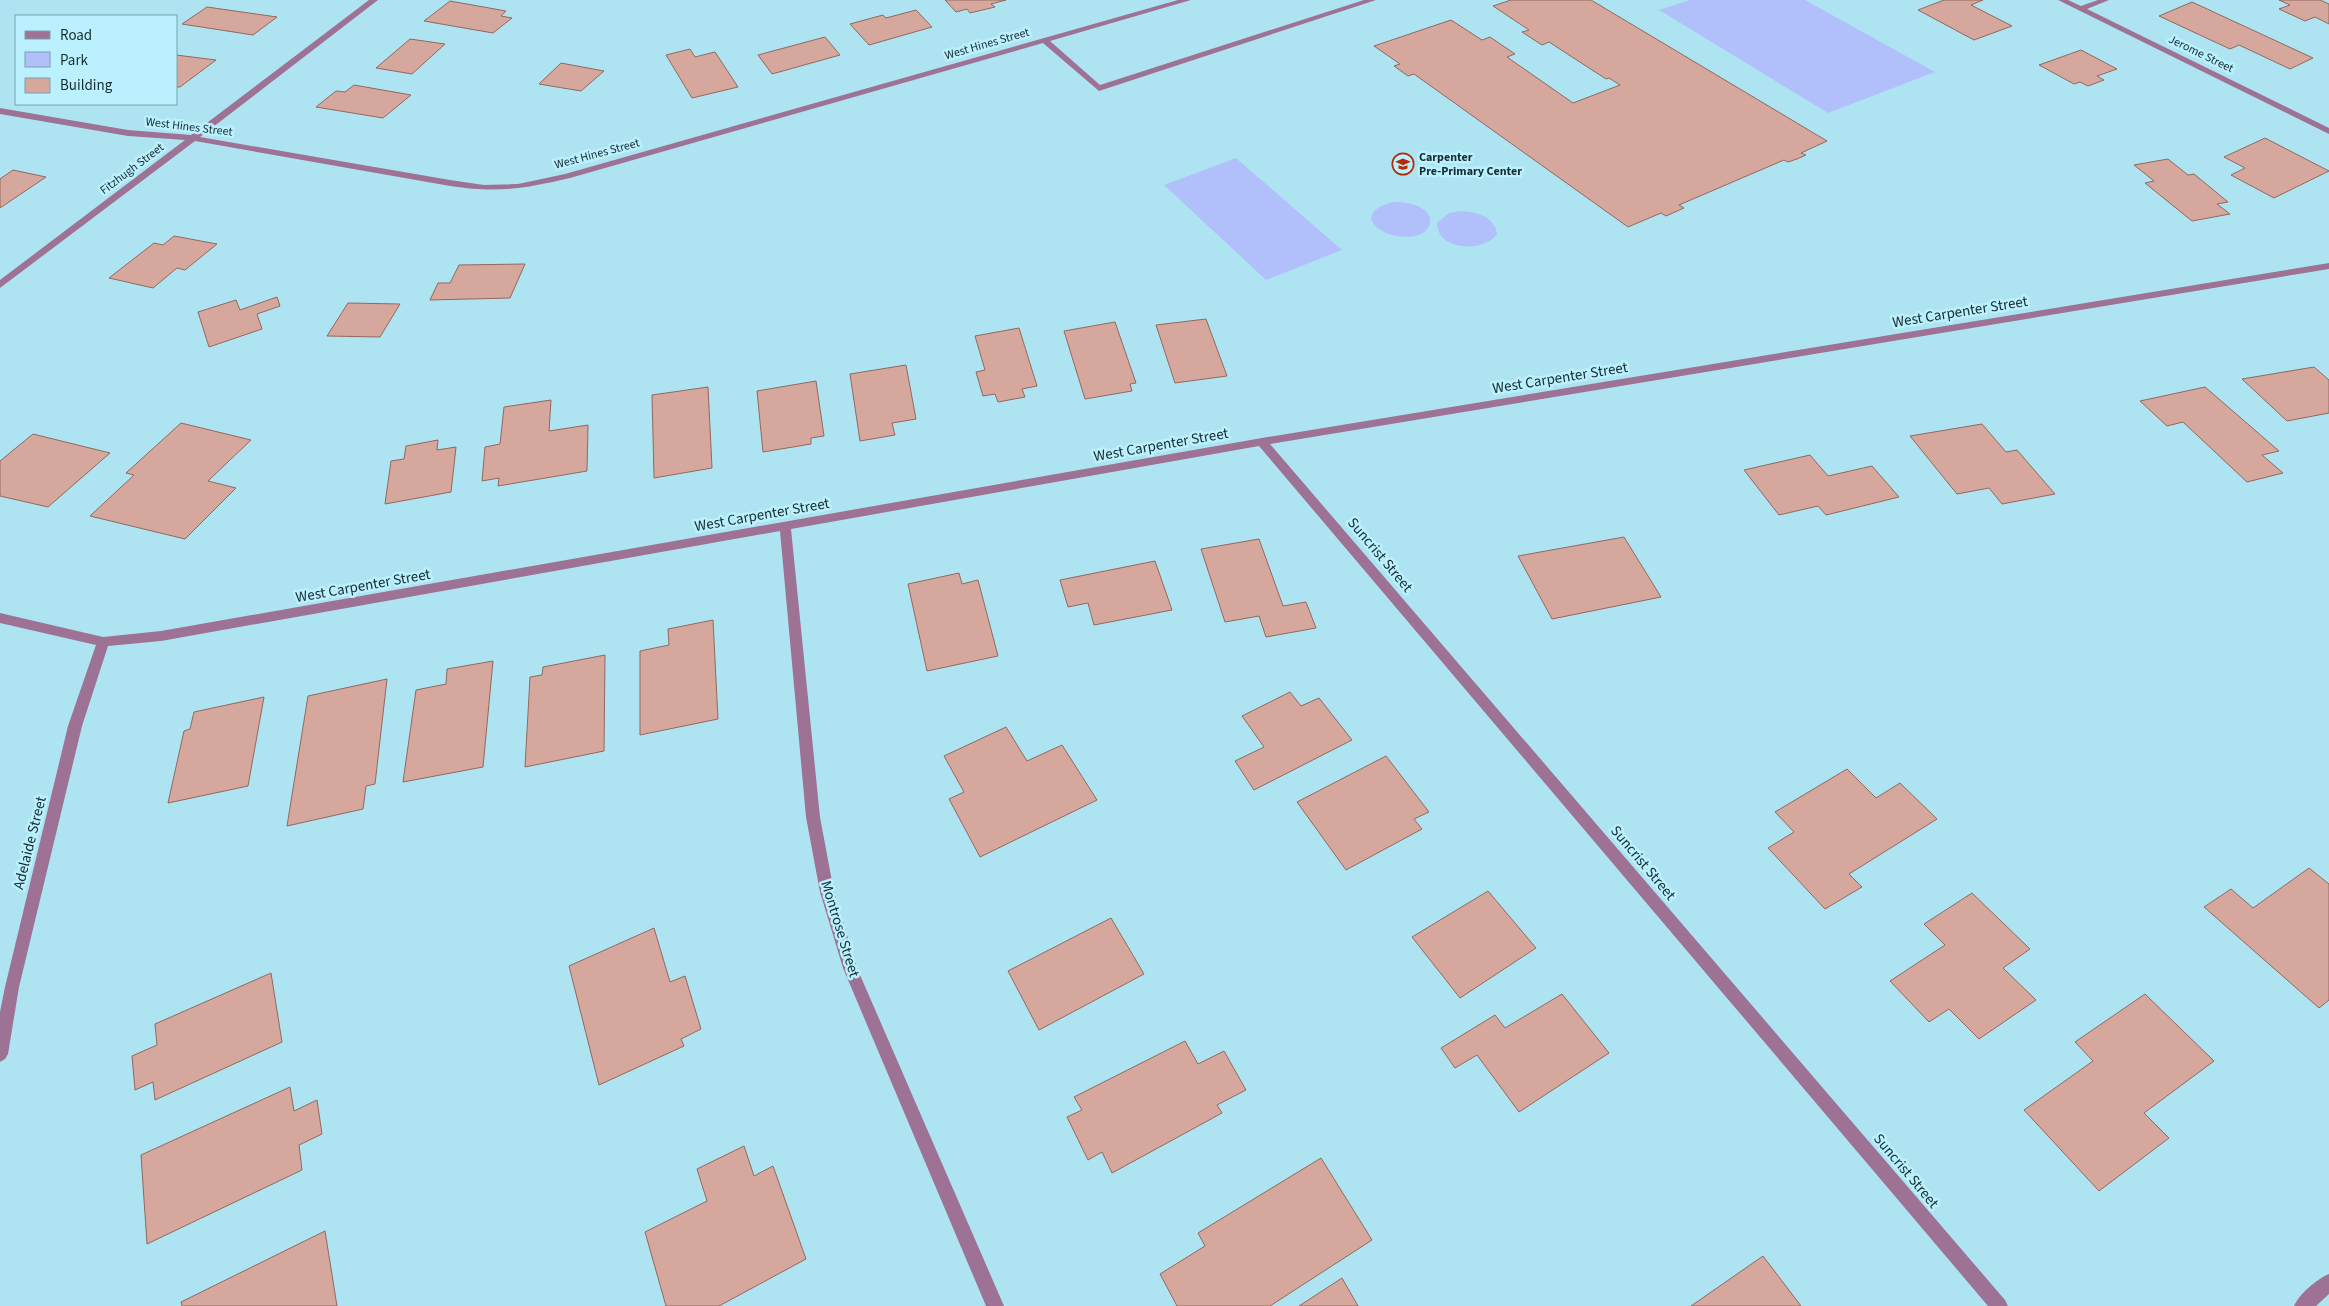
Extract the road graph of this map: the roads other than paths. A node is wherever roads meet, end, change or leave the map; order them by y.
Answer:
1 (374, 0) edge
2 (1187, 0) edge
3 (1372, 0) edge
4 (2062, 0) edge
5 (2105, 0) edge
6 (2080, 9) junction
7 (1044, 40) junction
8 (0, 110) edge
9 (2329, 131) edge
10 (194, 138) junction
11 (2329, 266) edge
12 (0, 285) edge
13 (1262, 442) junction
14 (785, 526) junction
15 (0, 618) edge
16 (103, 642) junction
17 (0, 1054) edge
18 (2329, 1283) edge
19 (996, 1306) edge
20 (2000, 1306) edge
21 (2304, 1306) edge

1 - 10 street, Fitzhugh Street
2 - 7 street, West Hines Street
3 - 7 street
4 - 6 street, Jerome Street
5 - 6 street
6 - 9 street, Jerome Street
7 - 10 street, West Hines Street
8 - 10 street, West Hines Street
10 - 12 street, Fitzhugh Street
11 - 13 street, West Carpenter Street
13 - 14 street, West Carpenter Street
13 - 20 street, Suncrist Street
14 - 16 street, West Carpenter Street
14 - 19 street, Montrose Street
15 - 16 street, West Carpenter Street
16 - 17 street, Adelaide Street
18 - 21 street

